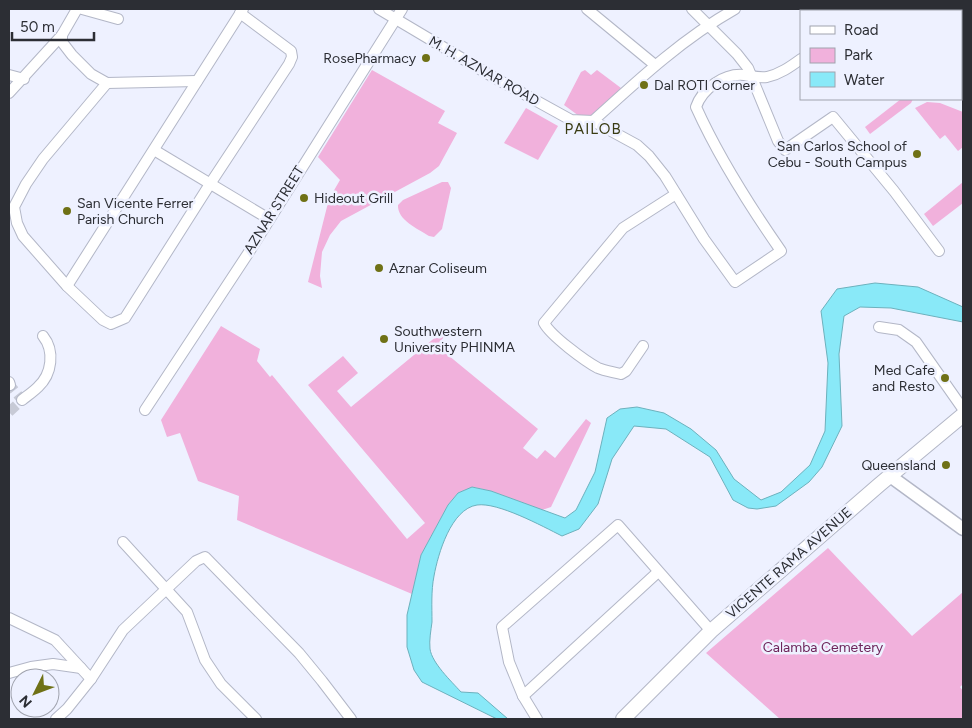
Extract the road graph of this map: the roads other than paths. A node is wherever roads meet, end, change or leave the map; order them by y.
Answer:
1 (77, 9) edge
2 (82, 9) edge
3 (378, 9) edge
4 (402, 9) edge
5 (587, 9) edge
6 (692, 9) edge
7 (735, 9) edge
8 (241, 11) edge
9 (118, 19) dead end
10 (395, 20) junction
11 (708, 24) junction
12 (62, 35) junction
13 (800, 60) edge
14 (655, 65) junction
15 (9, 75) edge
16 (753, 78) junction
17 (24, 79) junction
18 (197, 80) junction
19 (107, 83) junction
20 (9, 93) edge
21 (593, 121) junction
22 (154, 150) junction
23 (210, 184) junction
24 (676, 194) junction
25 (269, 219) junction
26 (939, 251) dead end
27 (67, 286) junction
28 (880, 328) dead end
29 (43, 336) dead end
30 (643, 346) dead end
31 (22, 400) dead end
32 (963, 409) edge
33 (145, 410) dead end
34 (963, 415) edge
35 (890, 476) junction
36 (963, 528) edge
37 (124, 542) dead end
38 (658, 572) junction
39 (167, 588) junction
40 (9, 618) edge
41 (711, 630) junction
42 (81, 668) junction
43 (9, 673) edge
44 (91, 680) junction
45 (523, 696) junction
46 (56, 719) edge
47 (256, 719) edge
48 (351, 719) edge
49 (536, 719) edge
50 (623, 719) edge

1 - 12 street
2 - 9 street
3 - 10 street, M. H. AZNAR ROAD
4 - 10 street, AZNAR STREET
5 - 14 street
6 - 11 street
7 - 11 street
8 - 18 street
8 - 23 street
10 - 21 street, M. H. AZNAR ROAD
10 - 25 street, AZNAR STREET
11 - 14 street
11 - 16 street
12 - 17 street
12 - 19 street
13 - 16 street
14 - 21 street
15 - 17 street
16 - 24 street
16 - 26 street
17 - 20 street
18 - 19 street
18 - 22 street
19 - 27 street
21 - 24 street
22 - 23 street
22 - 27 street
23 - 25 street
23 - 27 street
24 - 30 street
25 - 33 street, AZNAR STREET
28 - 32 street
29 - 31 street
34 - 35 main road, VICENTE RAMA AVENUE
35 - 36 street
35 - 41 main road, VICENTE RAMA AVENUE
37 - 39 street
38 - 41 street
38 - 45 street
38 - 45 street
39 - 44 street
39 - 47 street
39 - 48 street
40 - 42 street
41 - 50 main road, VICENTE RAMA AVENUE
42 - 43 street
42 - 44 street
44 - 46 street
45 - 49 street

